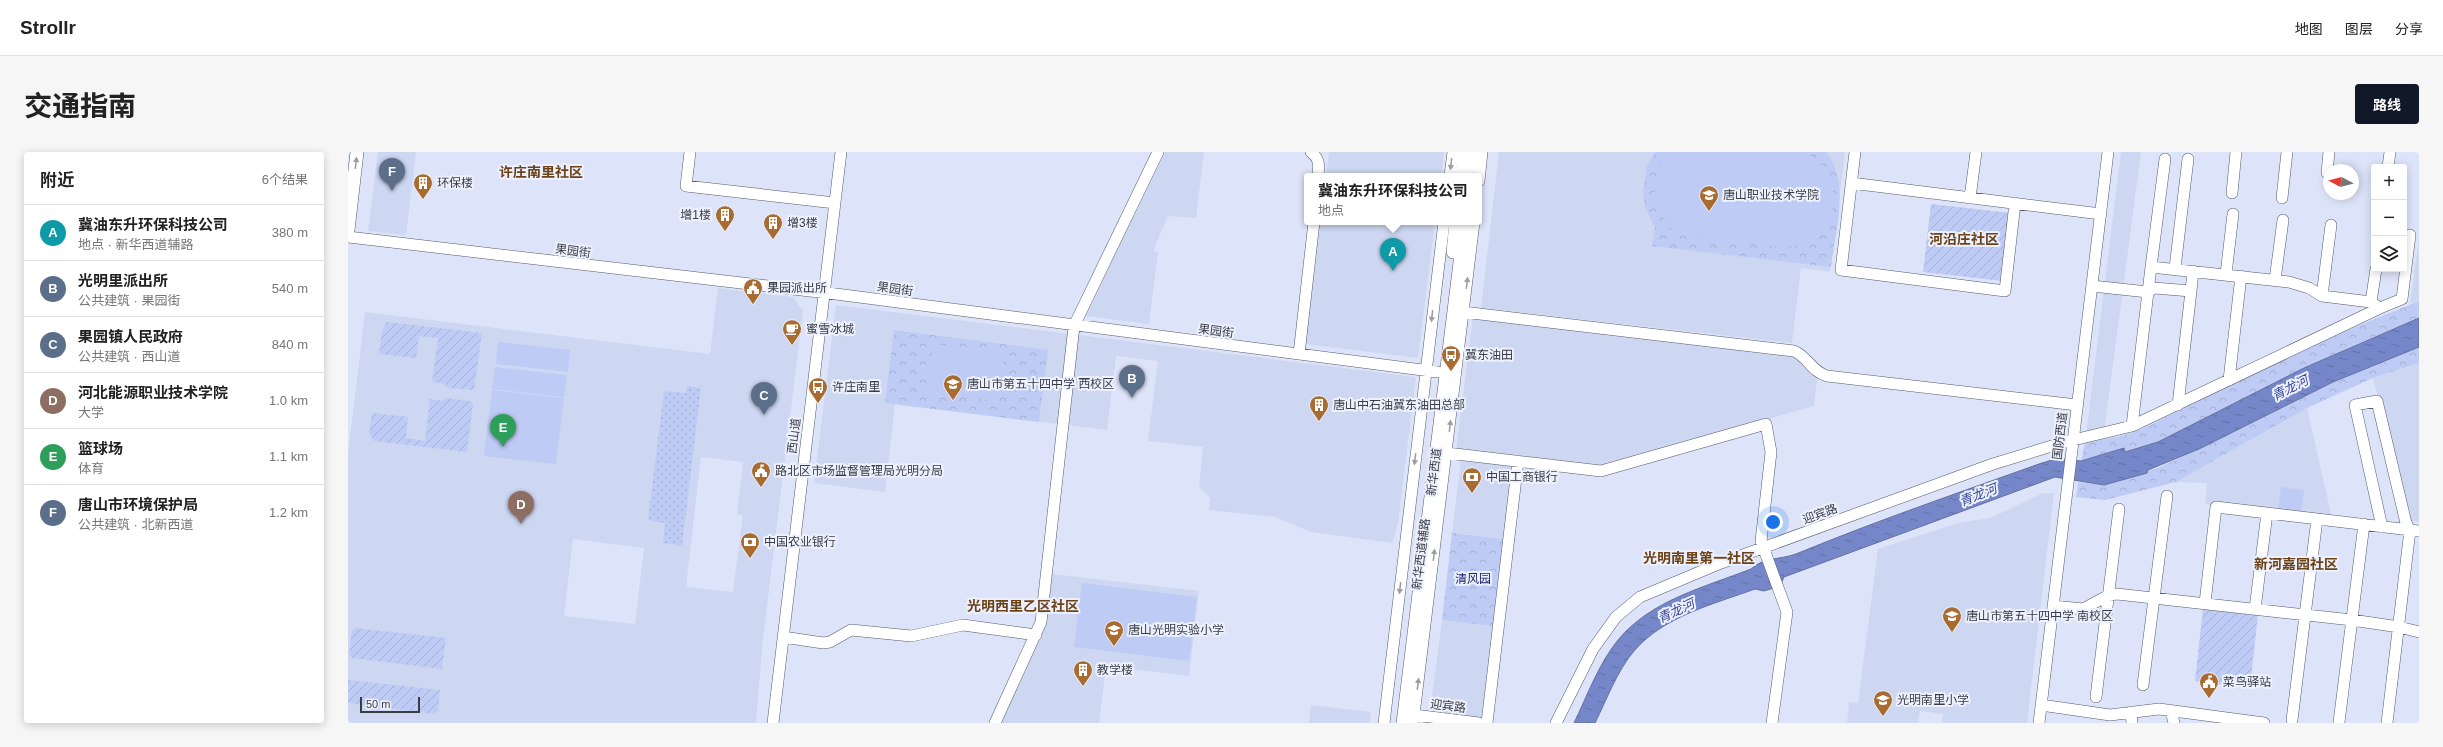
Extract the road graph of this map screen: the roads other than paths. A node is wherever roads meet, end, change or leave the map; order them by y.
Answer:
1 (357, 152) edge
2 (690, 152) edge
3 (841, 152) edge
4 (1158, 152) edge
5 (1311, 152) edge
6 (1453, 152) edge
7 (1464, 152) edge
8 (1474, 152) edge
9 (1482, 152) edge
10 (1855, 152) edge
11 (1976, 152) edge
12 (2108, 152) edge
13 (2236, 152) edge
14 (2288, 152) edge
15 (2329, 152) edge
16 (2390, 152) edge
17 (2165, 159) dead end
18 (2188, 159) dead end
19 (2328, 164) edge
20 (2388, 164) edge
21 (1318, 173) edge
22 (1450, 173) edge
23 (1462, 173) edge
24 (1471, 173) edge
25 (1480, 173) edge
26 (1852, 183) junction
27 (2232, 193) dead end
28 (1970, 198) junction
29 (2282, 198) dead end
30 (835, 203) junction
31 (2015, 203) junction
32 (2101, 214) junction
33 (2233, 214) dead end
34 (2283, 220) dead end
35 (1314, 225) edge
36 (1444, 225) edge
37 (1456, 225) edge
38 (1465, 225) edge
39 (1474, 225) edge
40 (2331, 225) dead end
41 (348, 230) edge
42 (2410, 235) dead end
43 (348, 236) edge
44 (2151, 267) junction
45 (2175, 268) junction
46 (2193, 271) junction
47 (2376, 272) edge
48 (2226, 274) junction
49 (2241, 276) junction
50 (2275, 280) junction
51 (2092, 286) junction
52 (2190, 290) junction
53 (2148, 292) junction
54 (824, 293) junction
55 (2322, 296) junction
56 (2376, 305) junction
57 (1463, 312) junction
58 (1074, 326) junction
59 (1299, 354) junction
60 (1432, 371) junction
61 (2229, 380) junction
62 (2077, 405) junction
63 (2178, 405) junction
64 (2132, 426) junction
65 (2069, 444) junction
66 (1447, 453) junction
67 (1518, 461) junction
68 (2167, 496) dead end
69 (2119, 509) dead end
70 (2267, 513) junction
71 (2317, 519) junction
72 (2364, 524) junction
73 (2382, 527) junction
74 (2414, 530) edge
75 (1764, 553) junction
76 (2108, 595) junction
77 (2154, 597) junction
78 (2205, 603) junction
79 (2053, 606) junction
80 (2255, 609) junction
81 (2305, 615) junction
82 (2352, 620) junction
83 (2398, 627) junction
84 (2419, 632) edge
85 (1036, 635) junction
86 (783, 637) junction
87 (2143, 686) dead end
88 (2096, 697) dead end
89 (2041, 706) junction
90 (2171, 711) junction
91 (2093, 718) edge
92 (2131, 718) edge
93 (1414, 719) edge
94 (2292, 720) dead end
95 (2235, 721) edge
96 (2339, 722) edge
97 (773, 723) edge
98 (996, 723) edge
99 (1384, 723) edge
100 (1396, 723) edge
101 (1403, 723) edge
102 (1479, 723) edge
103 (1487, 723) edge
104 (1556, 723) edge
105 (1772, 723) edge
106 (2039, 723) edge
107 (2174, 723) edge
108 (2264, 723) edge
109 (2387, 723) edge

41 -> 1 main road
2 - 30 street
3 - 30 street, 西山道
4 - 58 street
5 - 21 street
6 -> 22 street
7 - 23 main road
8 - 24 main road
9 - 25 street
10 - 26 street
11 - 28 street
12 - 32 street, 国防西道
13 - 27 street
14 - 29 street
15 - 19 street
16 - 20 street
17 - 44 street
18 - 45 street
26 - 28 street
26 - 31 street
28 - 31 street
30 - 54 street, 西山道
31 - 32 street
32 - 51 street, 国防西道
33 - 48 street
34 - 50 street
35 - 59 street
36 -> 60 street, 新华西道辅路
37 - 60 main road, 新华西道
38 - 101 main road, 新华西道
57 -> 39 street, 新华西道辅路
40 - 55 street
42 - 56 street, 迎宾路
43 - 54 street, 果园街
44 - 45 street
44 - 53 street
45 - 46 street
46 - 48 street
46 - 52 street
47 - 56 street
48 - 49 street
49 - 50 street
49 - 61 street
50 - 55 street
51 - 53 street
51 - 62 street, 国防西道
52 - 53 street
52 - 63 street
53 - 64 street
54 - 58 street, 果园街
54 - 86 street, 西山道
55 - 56 street
56 - 61 street, 迎宾路
57 - 62 street
66 -> 57 street, 新华西道辅路
58 - 59 street, 果园街
58 - 85 street
59 - 60 street, 果园街
60 -> 99 street, 新华西道辅路
60 - 100 main road, 新华西道
61 - 63 street, 迎宾路
62 - 65 street, 国防西道
63 - 64 street, 迎宾路
64 - 65 street, 迎宾路
65 - 75 street, 迎宾路
65 - 79 street, 国防西道
66 - 67 street
93 -> 66 street, 新华西道辅路
67 - 75 street
67 - 103 street
68 - 77 street
69 - 76 street
70 - 71 street
70 - 78 street
70 - 80 street
71 - 72 street
71 - 81 street
72 - 73 street
72 - 82 street
73 - 74 street
73 - 74 street
74 - 83 street
75 - 104 street, 迎宾路
75 - 105 street
76 - 77 street
76 - 79 street
76 - 88 street
77 - 78 street
77 - 87 street
78 - 80 street
79 - 89 street, 国防西道
80 - 81 street
81 - 82 street
81 - 94 street
82 - 83 street
82 - 96 street
83 - 84 street
83 - 109 street
85 - 86 street
85 - 98 street
86 - 97 street, 西山道
89 - 91 street
89 - 106 street, 国防西道
90 - 92 street
90 - 95 street
90 - 107 street
91 - 92 street
93 - 102 street, 迎宾路
95 - 108 street

